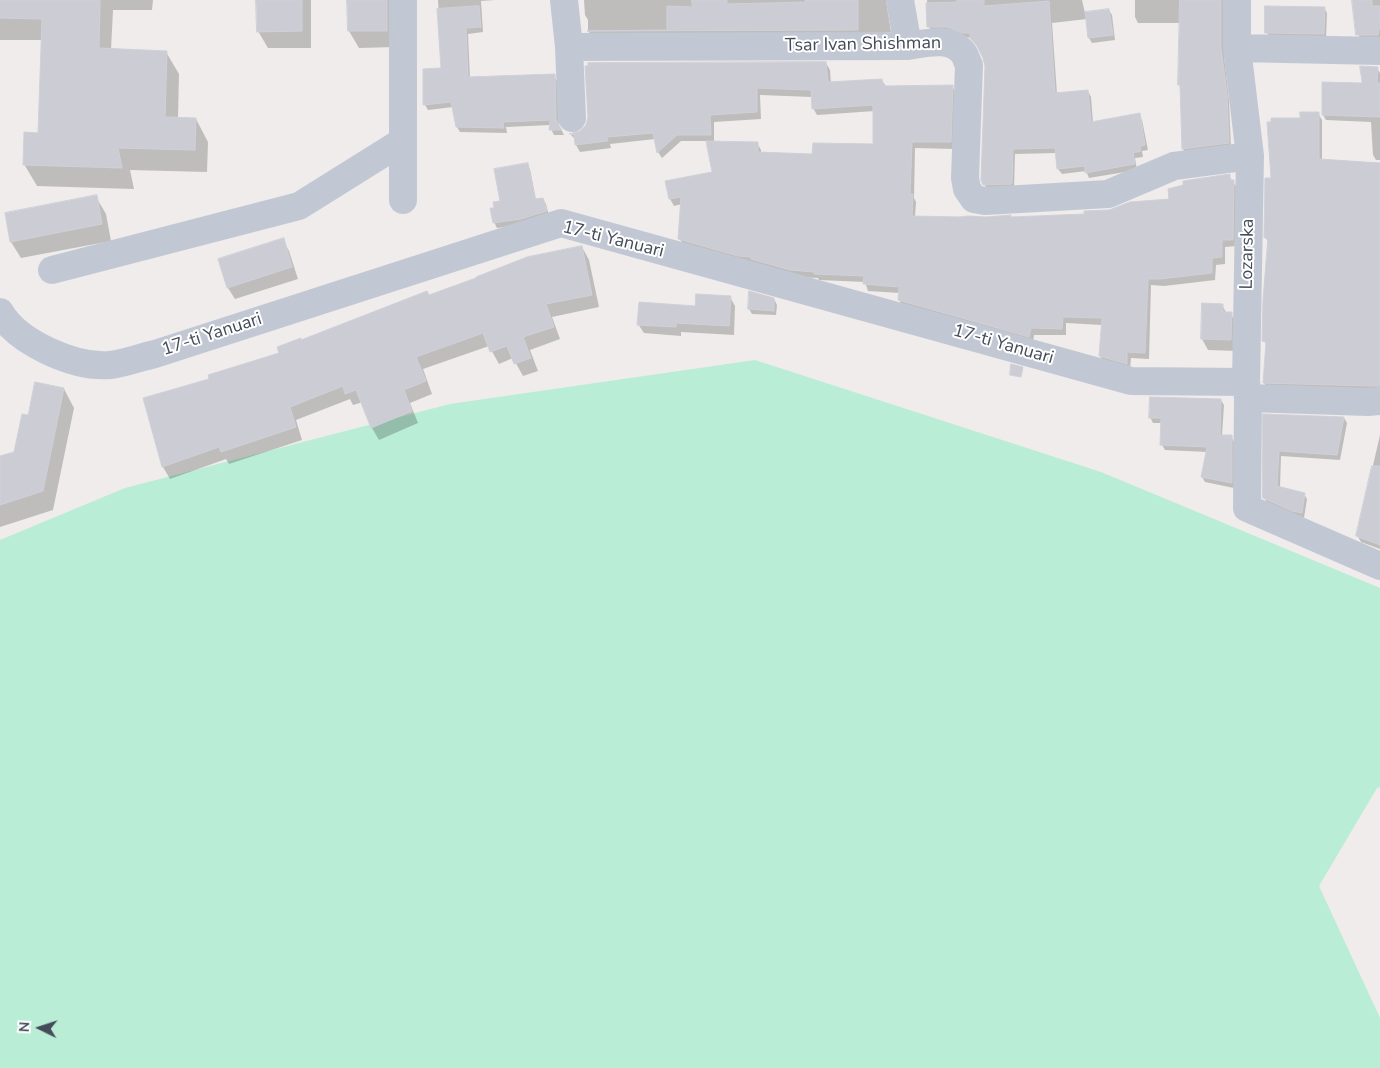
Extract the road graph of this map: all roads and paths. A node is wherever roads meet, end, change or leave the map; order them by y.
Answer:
1 (403, 0) edge
2 (564, 0) edge
3 (900, 0) edge
4 (1237, 0) edge
5 (908, 46) junction
6 (569, 47) junction
7 (1237, 48) junction
8 (1380, 51) edge
9 (572, 118) dead end
10 (403, 141) junction
11 (1250, 156) junction
12 (403, 200) dead end
13 (52, 270) dead end
14 (1, 318) edge
15 (1247, 390) junction
16 (1380, 401) edge
17 (1380, 566) edge

1 - 10 street
2 - 6 street
3 - 5 street
4 - 7 street, Lozarska
5 - 6 street, Tsar Ivan Shishman
5 - 11 street, Tsar Ivan Shishman
6 - 9 street
7 - 8 street
7 - 11 street, Lozarska
10 - 12 street
10 - 13 street
11 - 15 street, Lozarska
14 - 15 street, 17-ti Yanuari
15 - 16 street, 17-ti Yanuari
15 - 17 street, Lozarska

